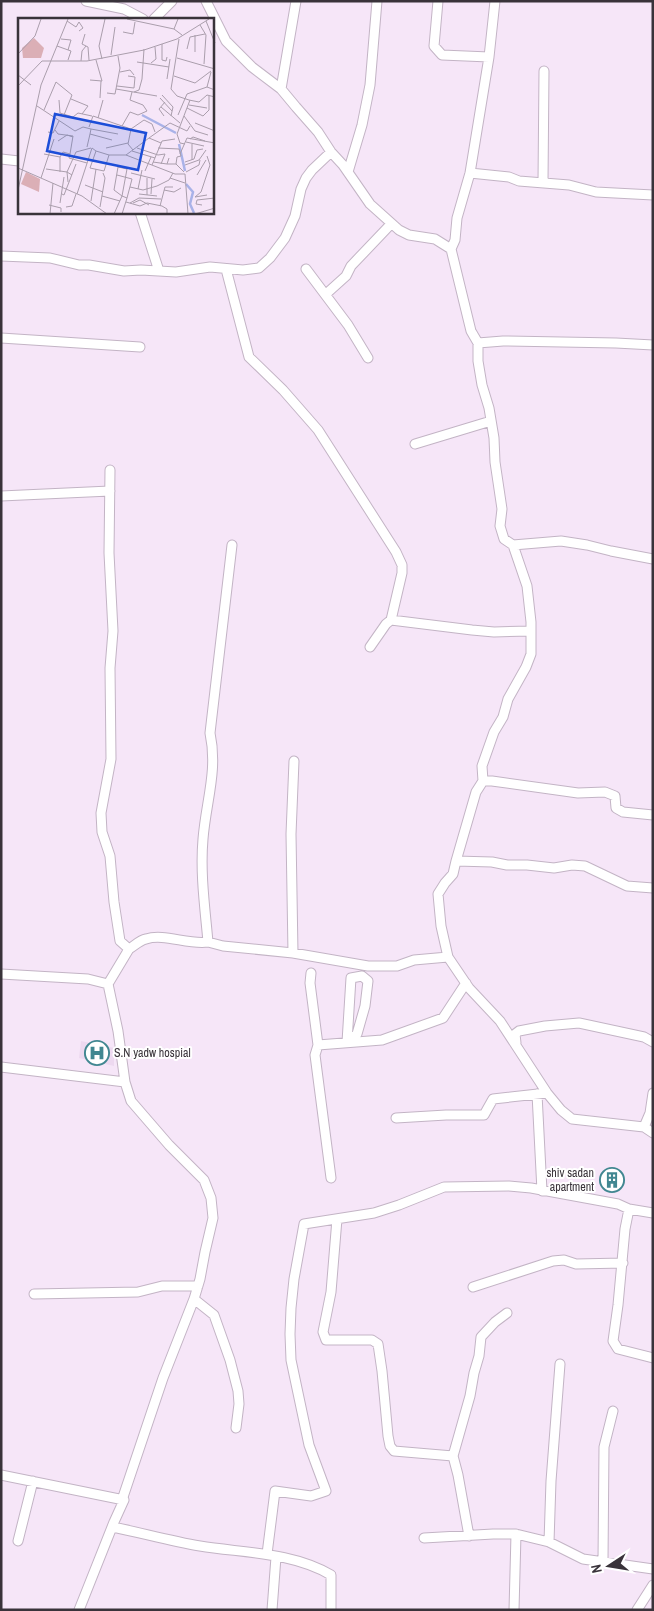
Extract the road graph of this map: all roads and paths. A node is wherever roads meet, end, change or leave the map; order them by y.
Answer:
1 (86, 1) edge
2 (206, 1) edge
3 (296, 1) edge
4 (377, 1) edge
5 (438, 1) edge
6 (495, 1) edge
7 (168, 4) edge
8 (141, 18) edge
9 (155, 18) edge
10 (489, 57) junction
11 (544, 71) dead end
12 (281, 89) junction
13 (331, 152) junction
14 (1, 159) edge
15 (18, 161) edge
16 (348, 172) junction
17 (470, 173) junction
18 (543, 182) junction
19 (653, 195) edge
20 (141, 214) edge
21 (391, 224) junction
22 (451, 249) junction
23 (1, 256) edge
24 (306, 269) dead end
25 (226, 270) junction
26 (160, 272) junction
27 (326, 294) junction
28 (1, 338) edge
29 (478, 342) junction
30 (653, 345) edge
31 (140, 346) dead end
32 (368, 358) dead end
33 (491, 421) junction
34 (414, 444) dead end
35 (110, 470) dead end
36 (110, 491) junction
37 (1, 496) edge
38 (232, 545) dead end
39 (513, 546) junction
40 (653, 559) edge
41 (391, 620) junction
42 (530, 631) junction
43 (370, 647) dead end
44 (294, 761) dead end
45 (482, 781) junction
46 (653, 815) edge
47 (456, 861) junction
48 (653, 888) edge
49 (208, 942) junction
50 (130, 949) junction
51 (293, 953) junction
52 (448, 958) junction
53 (311, 973) dead end
54 (1, 974) edge
55 (466, 983) junction
56 (108, 984) junction
57 (347, 1042) junction
58 (653, 1042) edge
59 (516, 1043) junction
60 (318, 1045) junction
61 (1, 1067) edge
62 (124, 1082) junction
63 (547, 1093) junction
64 (653, 1093) edge
65 (537, 1094) junction
66 (396, 1118) dead end
67 (644, 1127) junction
68 (653, 1133) edge
69 (331, 1178) dead end
70 (542, 1190) junction
71 (629, 1209) junction
72 (653, 1212) edge
73 (337, 1219) junction
74 (622, 1263) junction
75 (198, 1286) junction
76 (473, 1288) dead end
77 (34, 1294) dead end
78 (194, 1299) junction
79 (507, 1313) dead end
80 (653, 1358) edge
81 (560, 1364) dead end
82 (613, 1411) dead end
83 (236, 1428) dead end
84 (453, 1456) junction
85 (1, 1476) edge
86 (32, 1481) junction
87 (124, 1500) junction
88 (113, 1527) junction
89 (516, 1534) junction
90 (469, 1536) junction
91 (424, 1538) dead end
92 (18, 1541) dead end
93 (549, 1542) junction
94 (272, 1556) junction
95 (603, 1561) junction
96 (653, 1569) edge
97 (653, 1585) edge
98 (79, 1610) edge
99 (272, 1610) edge
100 (331, 1610) edge
101 (514, 1610) edge
102 (637, 1610) edge

1 - 8 street
2 - 12 street
3 - 12 street
4 - 16 street
5 - 10 street
6 - 10 street
7 - 9 street
10 - 17 street
11 - 18 street
12 - 13 street
13 - 16 street
13 - 25 street
14 - 15 street
16 - 21 street
17 - 18 street
17 - 22 street
18 - 19 street
20 - 26 street
21 - 22 street
21 - 27 street
22 - 29 street
23 - 26 street
24 - 27 street
25 - 26 street
25 - 41 street
27 - 32 street
28 - 31 street
29 - 30 street
29 - 33 street
33 - 34 street
33 - 39 street
35 - 36 street
36 - 37 street
36 - 50 street
38 - 49 street
39 - 40 street
39 - 42 street
41 - 42 street
41 - 43 street
42 - 45 street
44 - 51 street
45 - 46 street
45 - 47 street
47 - 48 street
47 - 52 street
49 - 50 street
49 - 51 street
50 - 56 street
51 - 52 street
52 - 55 street
53 - 60 street
54 - 56 street
55 - 57 street
55 - 59 street
56 - 62 street
57 - 57 street
57 - 60 street
58 - 59 street
59 - 63 street
60 - 69 street
61 - 62 street
62 - 75 street
63 - 65 street
63 - 67 street
64 - 67 street
65 - 66 street
65 - 70 street
67 - 68 street
70 - 71 street
70 - 73 street
71 - 72 street
71 - 74 street
73 - 84 street
73 - 94 street
74 - 76 street
74 - 80 street
75 - 77 street
75 - 78 street
78 - 83 street
78 - 87 street
79 - 84 street
81 - 93 street
82 - 95 street
84 - 90 street
85 - 86 street
86 - 87 street
86 - 92 street
87 - 88 street
88 - 94 street
88 - 98 street
89 - 90 street
89 - 93 street
89 - 101 street
90 - 91 street
93 - 95 street
94 - 99 street
94 - 100 street
95 - 96 street
97 - 102 street

